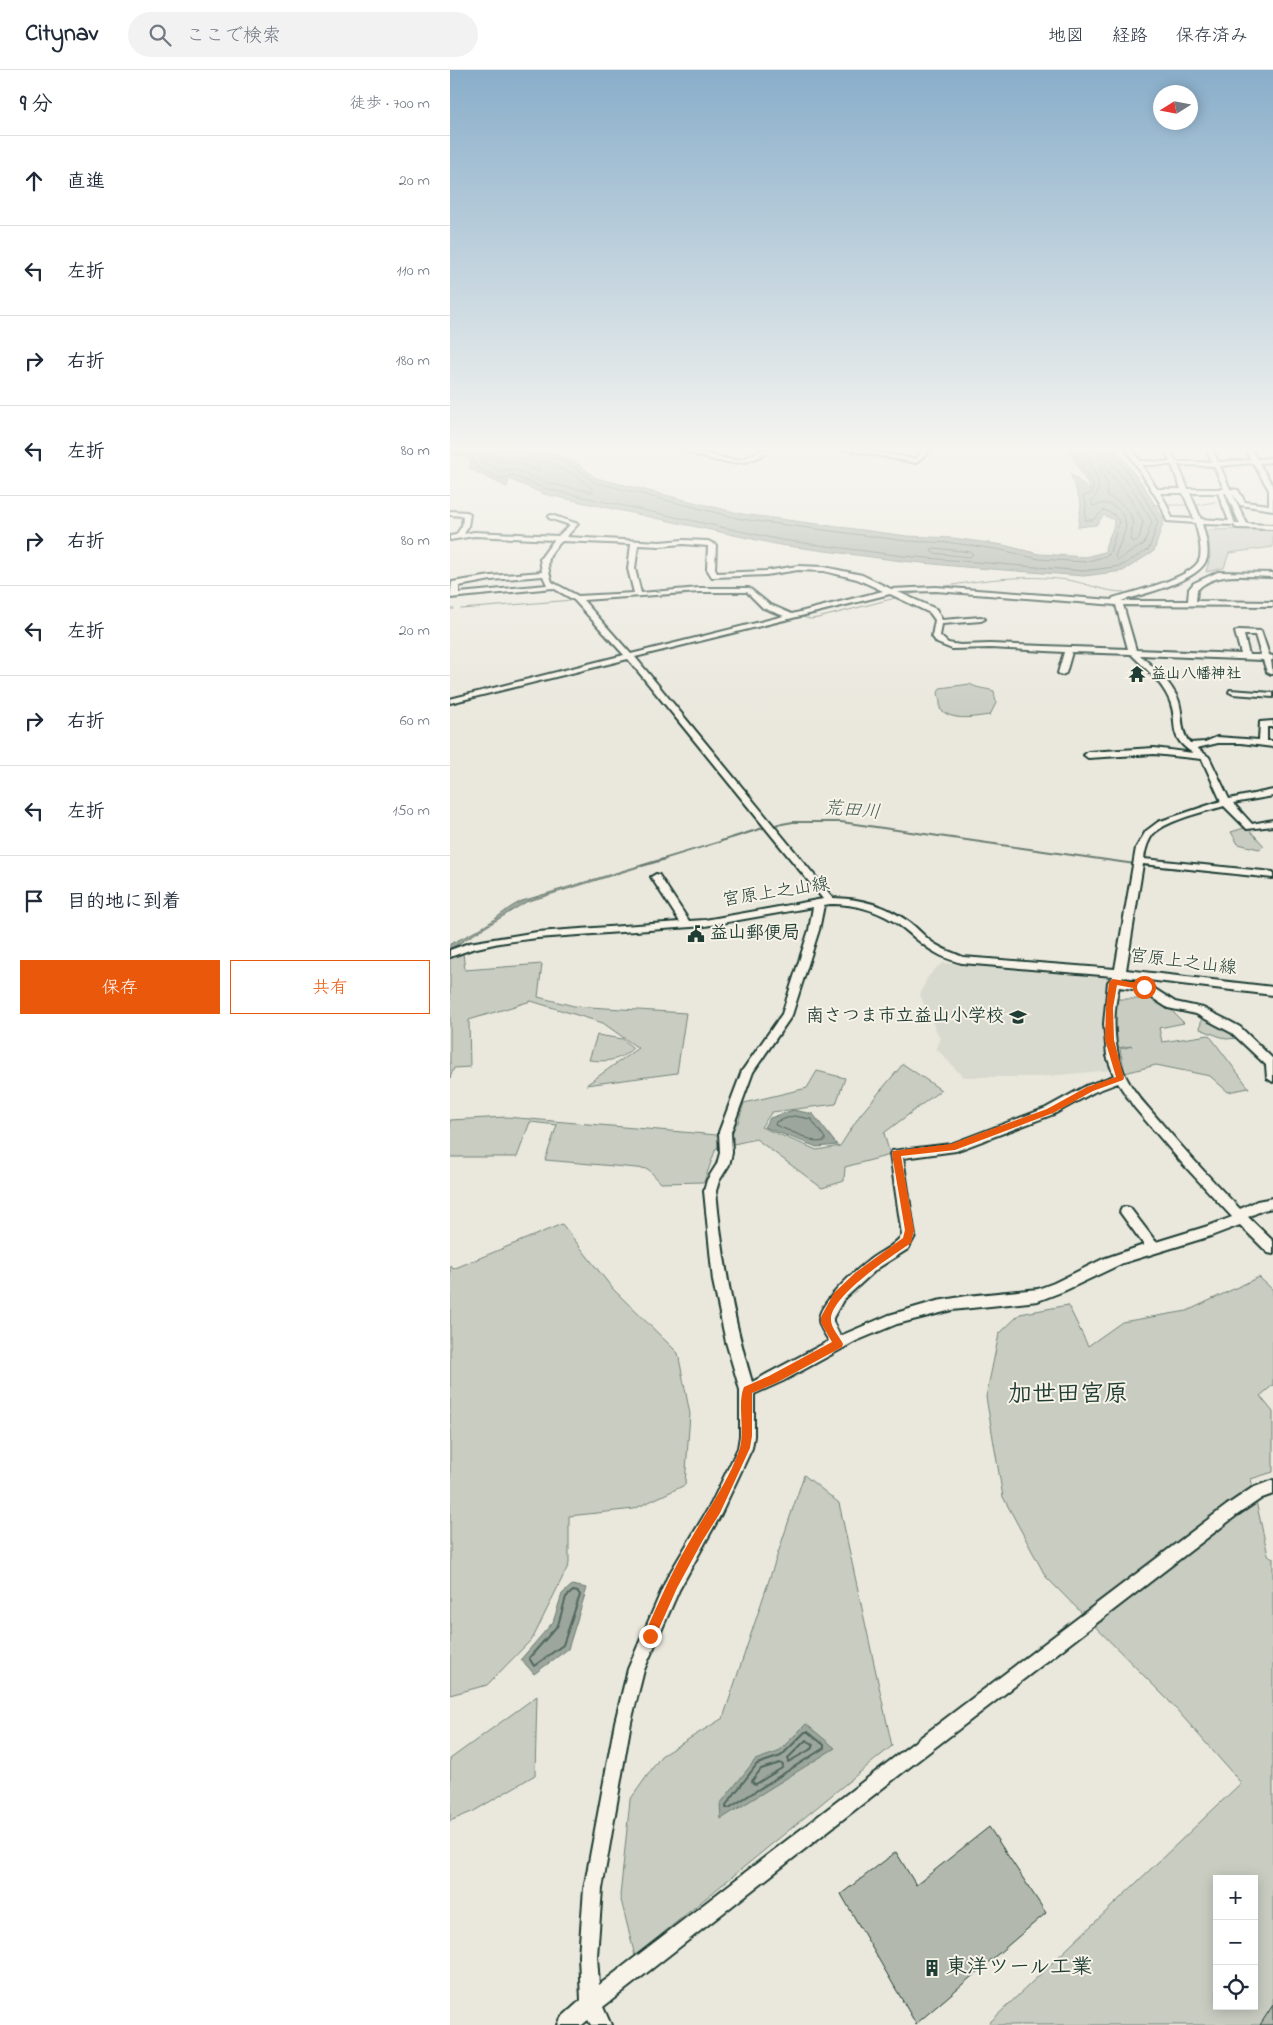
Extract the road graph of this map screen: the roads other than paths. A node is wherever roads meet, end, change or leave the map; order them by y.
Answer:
1 (560, 540) edge
2 (595, 540) edge
3 (1203, 540) edge
4 (635, 543) junction
5 (547, 574) junction
6 (1273, 575) edge
7 (555, 586) junction
8 (892, 592) junction
9 (638, 595) junction
10 (453, 596) edge
11 (577, 598) junction
12 (1192, 602) junction
13 (1119, 603) junction
14 (1273, 604) edge
15 (796, 616) junction
16 (981, 619) dead end
17 (940, 622) junction
18 (1069, 649) junction
19 (1133, 652) junction
20 (630, 657) junction
21 (1246, 657) junction
22 (1270, 658) edge
23 (1271, 672) dead end
24 (1062, 673) dead end
25 (1233, 692) dead end
26 (1273, 695) edge
27 (450, 701) edge
28 (1273, 724) edge
29 (1263, 742) junction
30 (1273, 744) edge
31 (1188, 746) junction
32 (1088, 755) dead end
33 (1204, 757) junction
34 (1273, 793) edge
35 (1226, 802) junction
36 (1273, 824) edge
37 (1139, 864) junction
38 (1273, 875) edge
39 (656, 877) dead end
40 (824, 902) junction
41 (687, 925) junction
42 (450, 954) edge
43 (1117, 977) junction
44 (1273, 991) edge
45 (1120, 1078) junction
46 (1273, 1078) edge
47 (1273, 1203) edge
48 (1126, 1212) dead end
49 (1240, 1218) junction
50 (1153, 1247) junction
51 (1273, 1249) edge
52 (838, 1344) junction
53 (747, 1390) junction
54 (1273, 1487) edge
55 (591, 2004) junction
56 (568, 2025) edge
57 (601, 2025) edge

1 - 5 street
2 - 4 street
3 - 13 street
4 - 8 street
4 - 9 street
5 - 7 street
5 - 10 street
6 - 12 street
7 - 10 street
7 - 11 street
8 - 13 street
8 - 15 street
8 - 17 street
9 - 11 street
9 - 15 street
11 - 20 street
12 - 13 street
12 - 14 street
13 - 19 street
15 - 20 street
16 - 17 street
17 - 18 street
18 - 19 street
18 - 24 street
19 - 21 street
19 - 31 street
20 - 27 street
20 - 40 street
21 - 22 street
21 - 22 street
22 - 23 street
25 - 26 street
28 - 29 street
29 - 30 street
29 - 31 street
31 - 33 street
32 - 33 street
33 - 35 street
34 - 35 street
35 - 36 street
35 - 37 street
37 - 38 street
37 - 43 street
39 - 41 street
40 - 41 street, 宮原上之山線
40 - 43 street, 宮原上之山線
40 - 53 street
41 - 42 street, 宮原上之山線
43 - 44 street, 宮原上之山線
43 - 45 street
43 - 46 street
45 - 49 street
45 - 52 street
47 - 49 street
48 - 50 street
49 - 50 street
49 - 51 street
50 - 52 street
52 - 53 street
53 - 55 street
54 - 55 street
55 - 56 street
55 - 57 street

